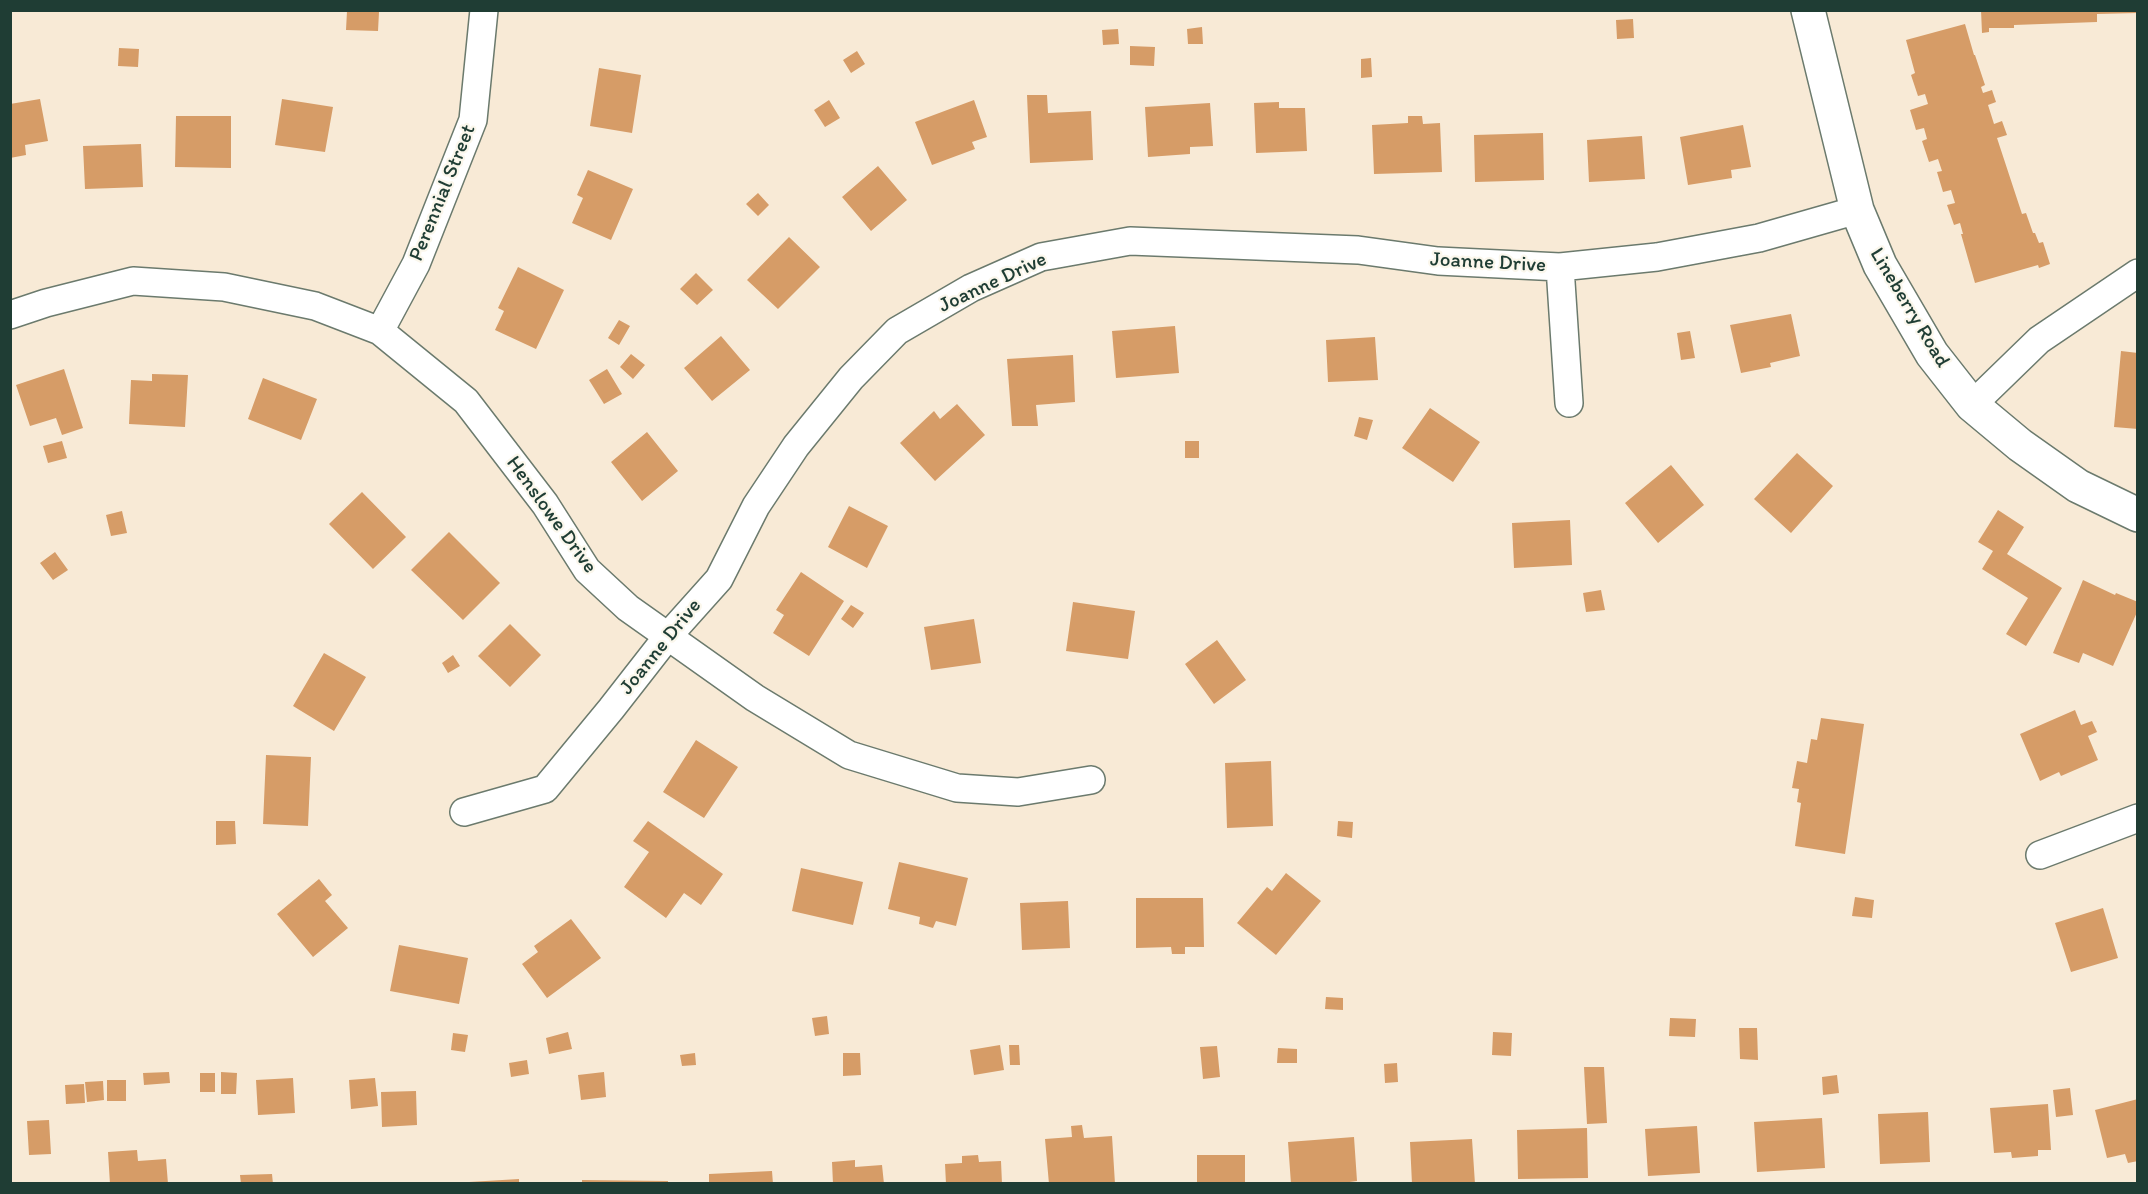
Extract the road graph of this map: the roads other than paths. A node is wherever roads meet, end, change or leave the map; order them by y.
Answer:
1 (484, 10) edge
2 (1808, 10) edge
3 (1857, 210) junction
4 (1560, 267) junction
5 (2138, 273) edge
6 (10, 315) edge
7 (380, 331) junction
8 (1569, 403) dead end
9 (1972, 405) junction
10 (2138, 515) edge
11 (668, 636) junction
12 (1091, 780) dead end
13 (464, 812) dead end
14 (2138, 818) edge
15 (2040, 855) dead end

1 - 7 street, Perennial Street
2 - 3 street, Lineberry Road
3 - 4 street, Joanne Drive
3 - 9 street, Lineberry Road
4 - 8 street
4 - 11 street, Joanne Drive
5 - 9 street
6 - 7 street, Henslowe Drive
7 - 11 street, Henslowe Drive
9 - 10 street, Lineberry Road
11 - 12 street, Henslowe Drive
11 - 13 street, Joanne Drive
14 - 15 street

